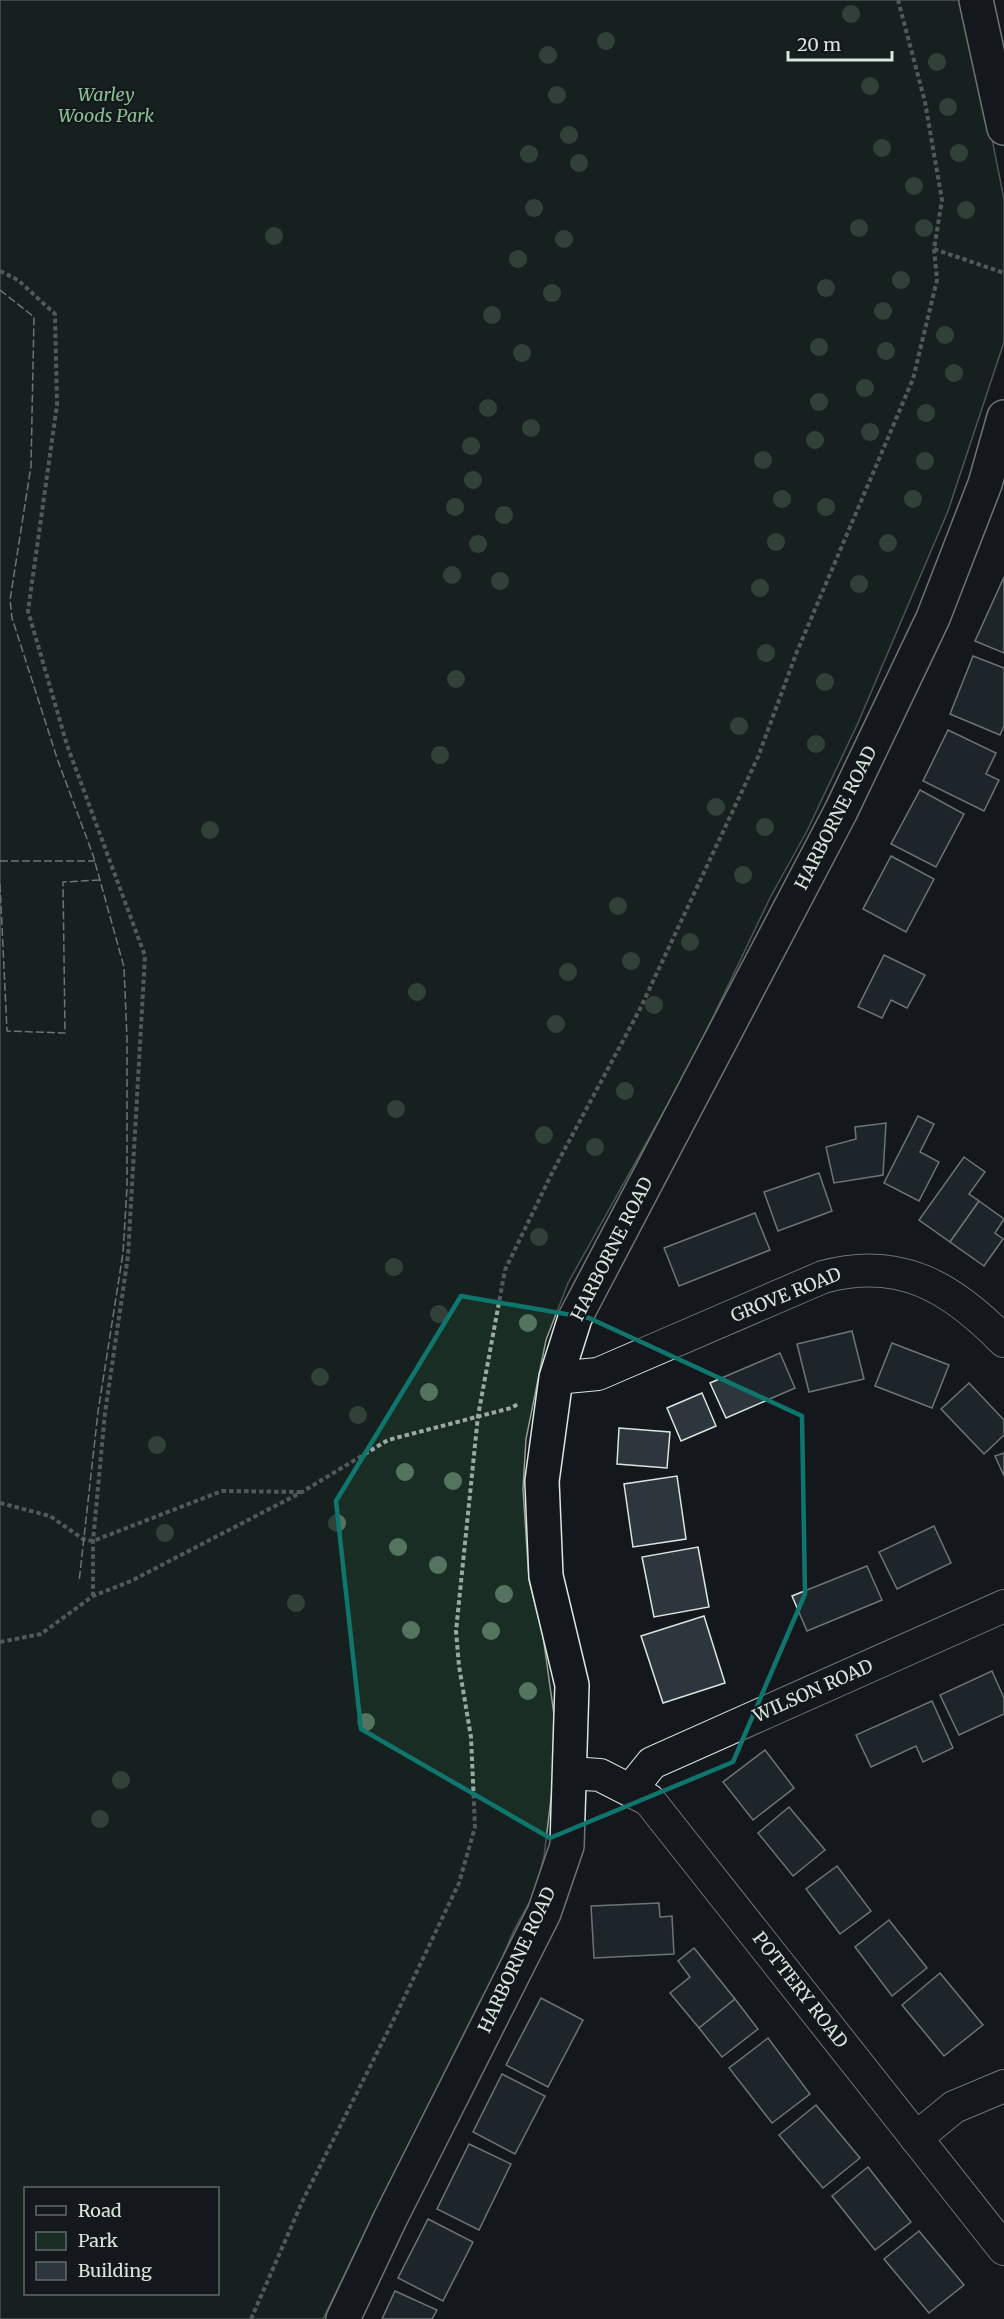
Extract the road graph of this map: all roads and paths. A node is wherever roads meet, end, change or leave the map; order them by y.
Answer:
1 (898, 0) edge
2 (976, 0) edge
3 (1004, 128) edge
4 (934, 249) junction
5 (0, 271) edge
6 (1004, 273) edge
7 (1004, 417) edge
8 (1004, 1341) edge
9 (556, 1378) junction
10 (478, 1416) junction
11 (302, 1492) junction
12 (0, 1503) edge
13 (93, 1541) junction
14 (93, 1596) junction
15 (1004, 1606) edge
16 (0, 1642) edge
17 (569, 1773) junction
18 (631, 1789) junction
19 (1004, 2086) edge
20 (916, 2138) junction
21 (1004, 2249) edge
22 (251, 2319) edge
23 (343, 2319) edge

1 - 4 path
2 - 3 street
4 - 6 path
4 - 10 path
5 - 13 path
7 - 9 street, HARBORNE ROAD
8 - 9 street, GROVE ROAD
9 - 17 street, HARBORNE ROAD
10 - 11 path
10 - 22 path
11 - 13 path
11 - 14 path
12 - 13 path
13 - 14 path
14 - 16 path
15 - 18 street, WILSON ROAD
17 - 18 street, POTTERY ROAD
17 - 23 street, HARBORNE ROAD
18 - 20 street, POTTERY ROAD
19 - 20 street
20 - 21 street, POTTERY ROAD

